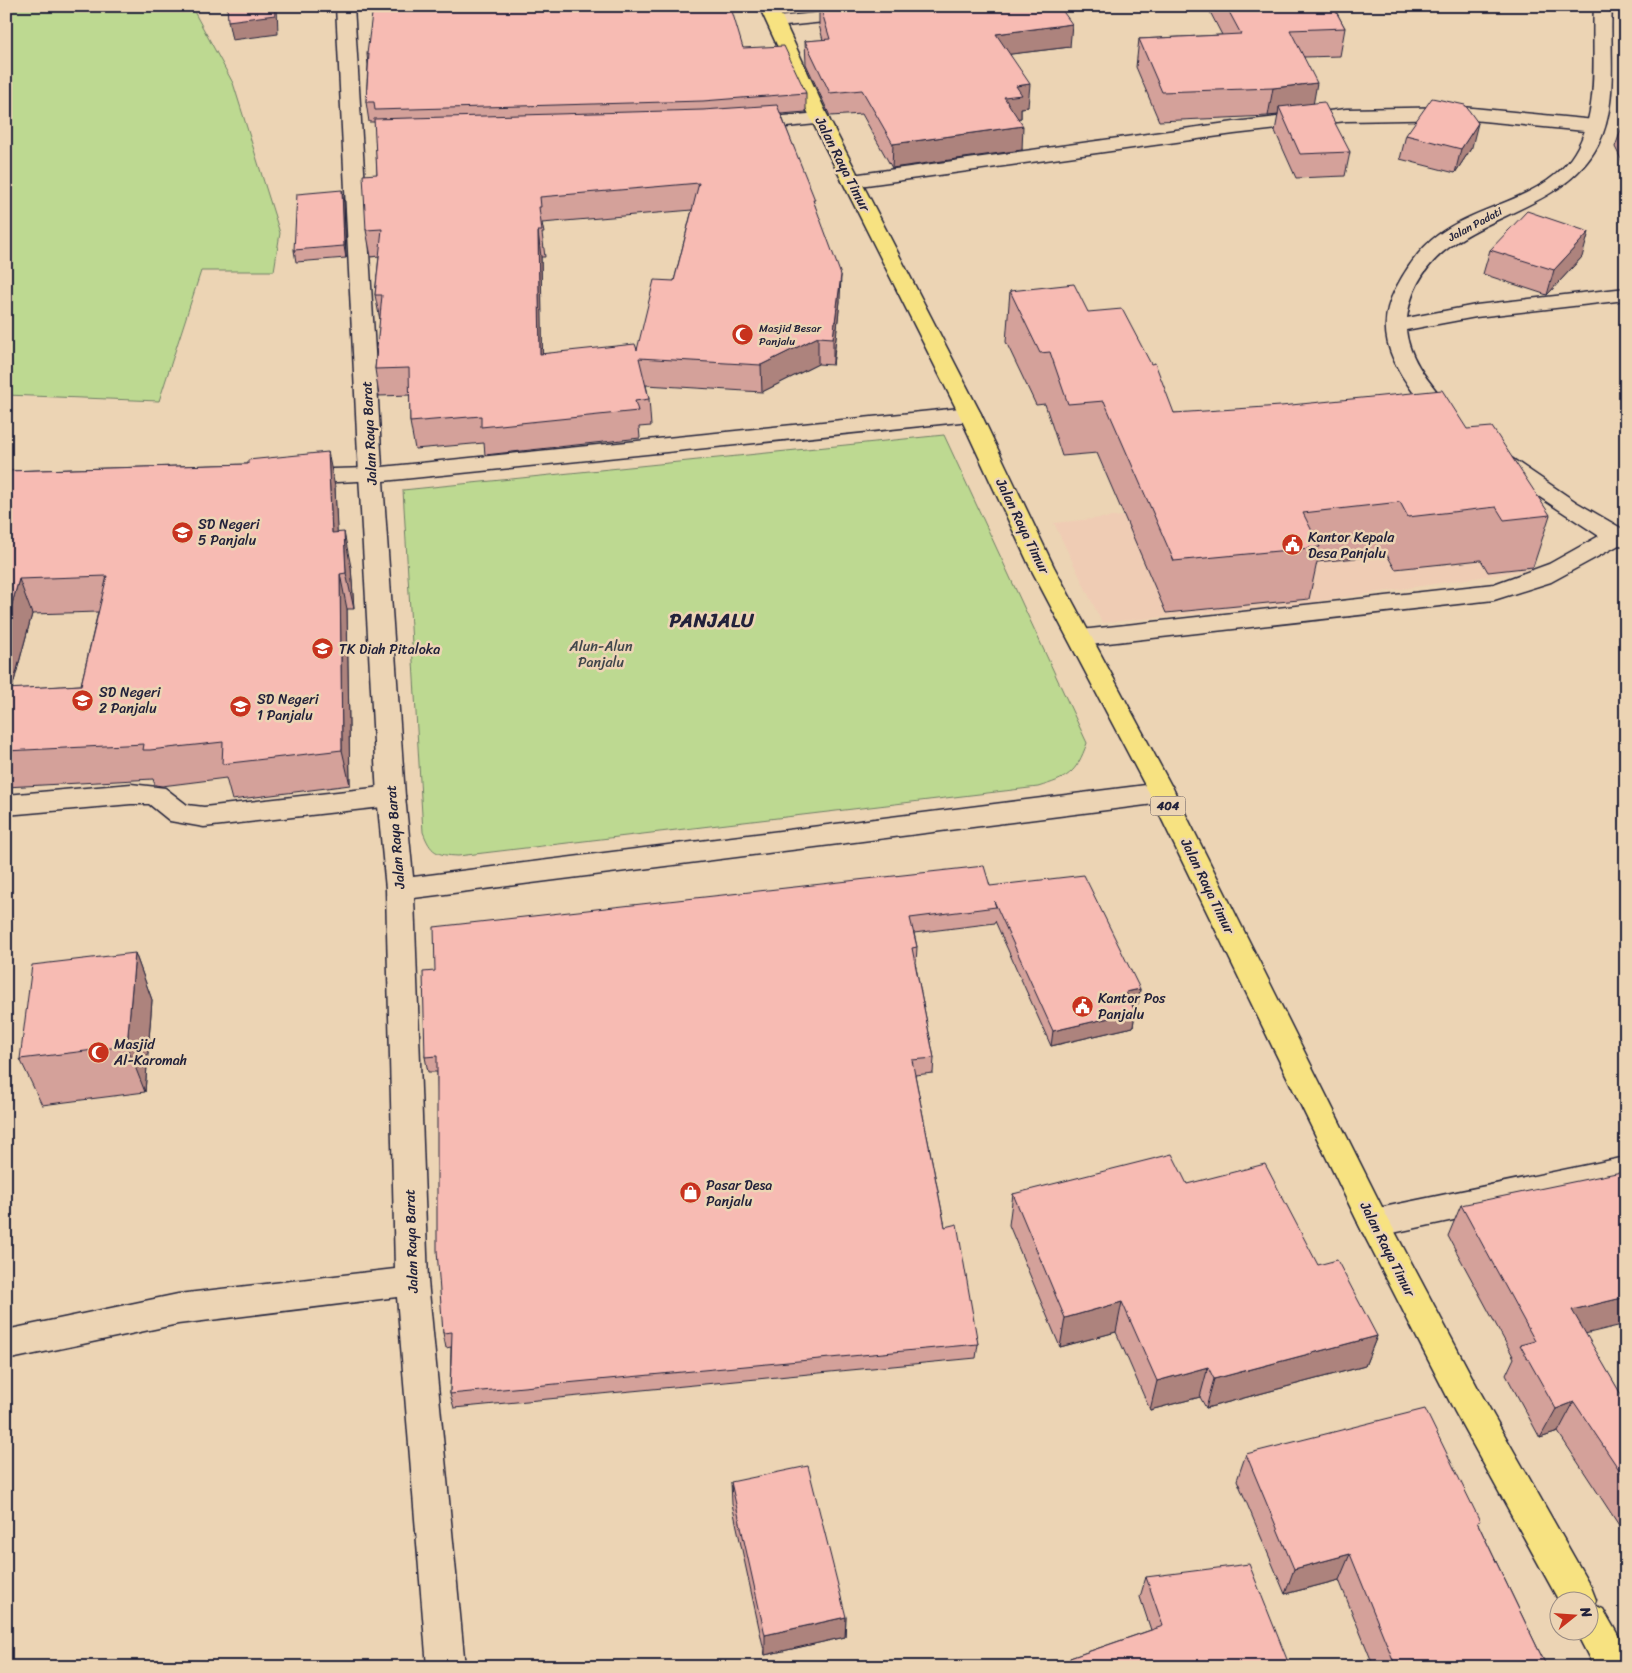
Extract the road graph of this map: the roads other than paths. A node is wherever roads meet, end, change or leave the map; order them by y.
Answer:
1 (346, 6) edge
2 (1603, 6) edge
3 (874, 12) edge
4 (772, 14) edge
5 (820, 119) junction
6 (733, 126) edge
7 (1595, 126) junction
8 (852, 181) junction
9 (1626, 294) edge
10 (1395, 326) junction
11 (970, 414) junction
12 (1461, 432) edge
13 (1484, 449) edge
14 (371, 474) junction
15 (274, 478) edge
16 (1621, 538) edge
17 (1081, 638) junction
18 (1162, 793) junction
19 (391, 796) junction
20 (6, 805) edge
21 (400, 889) junction
22 (1626, 1170) edge
23 (1374, 1223) junction
24 (412, 1281) junction
25 (6, 1345) edge
26 (1572, 1590) edge
27 (1600, 1640) edge
28 (446, 1667) edge
29 (1615, 1667) edge

1 - 14 street, Jalan Raya Barat
2 - 7 street, Jalan Padati
3 - 4 street
4 - 5 main road, Jalan Raya Timur / 404
5 - 6 street
5 - 8 main road, Jalan Raya Timur / 404
7 - 8 street
7 - 10 street, Jalan Padati
8 - 11 main road, Jalan Raya Timur / 404
9 - 10 street
10 - 12 street, Jalan Padati
11 - 14 street
11 - 17 main road, Jalan Raya Timur / 404
13 - 16 street
14 - 15 street
14 - 19 street, Jalan Raya Barat
16 - 17 street
17 - 18 main road, Jalan Raya Timur / 404
18 - 21 street
18 - 23 main road, Jalan Raya Timur / 404
19 - 20 street
19 - 21 street, Jalan Raya Barat
21 - 24 street, Jalan Raya Barat
22 - 23 street
23 - 26 main road, Jalan Raya Timur / 404
24 - 25 street
24 - 28 street, Jalan Raya Barat
27 - 29 main road

